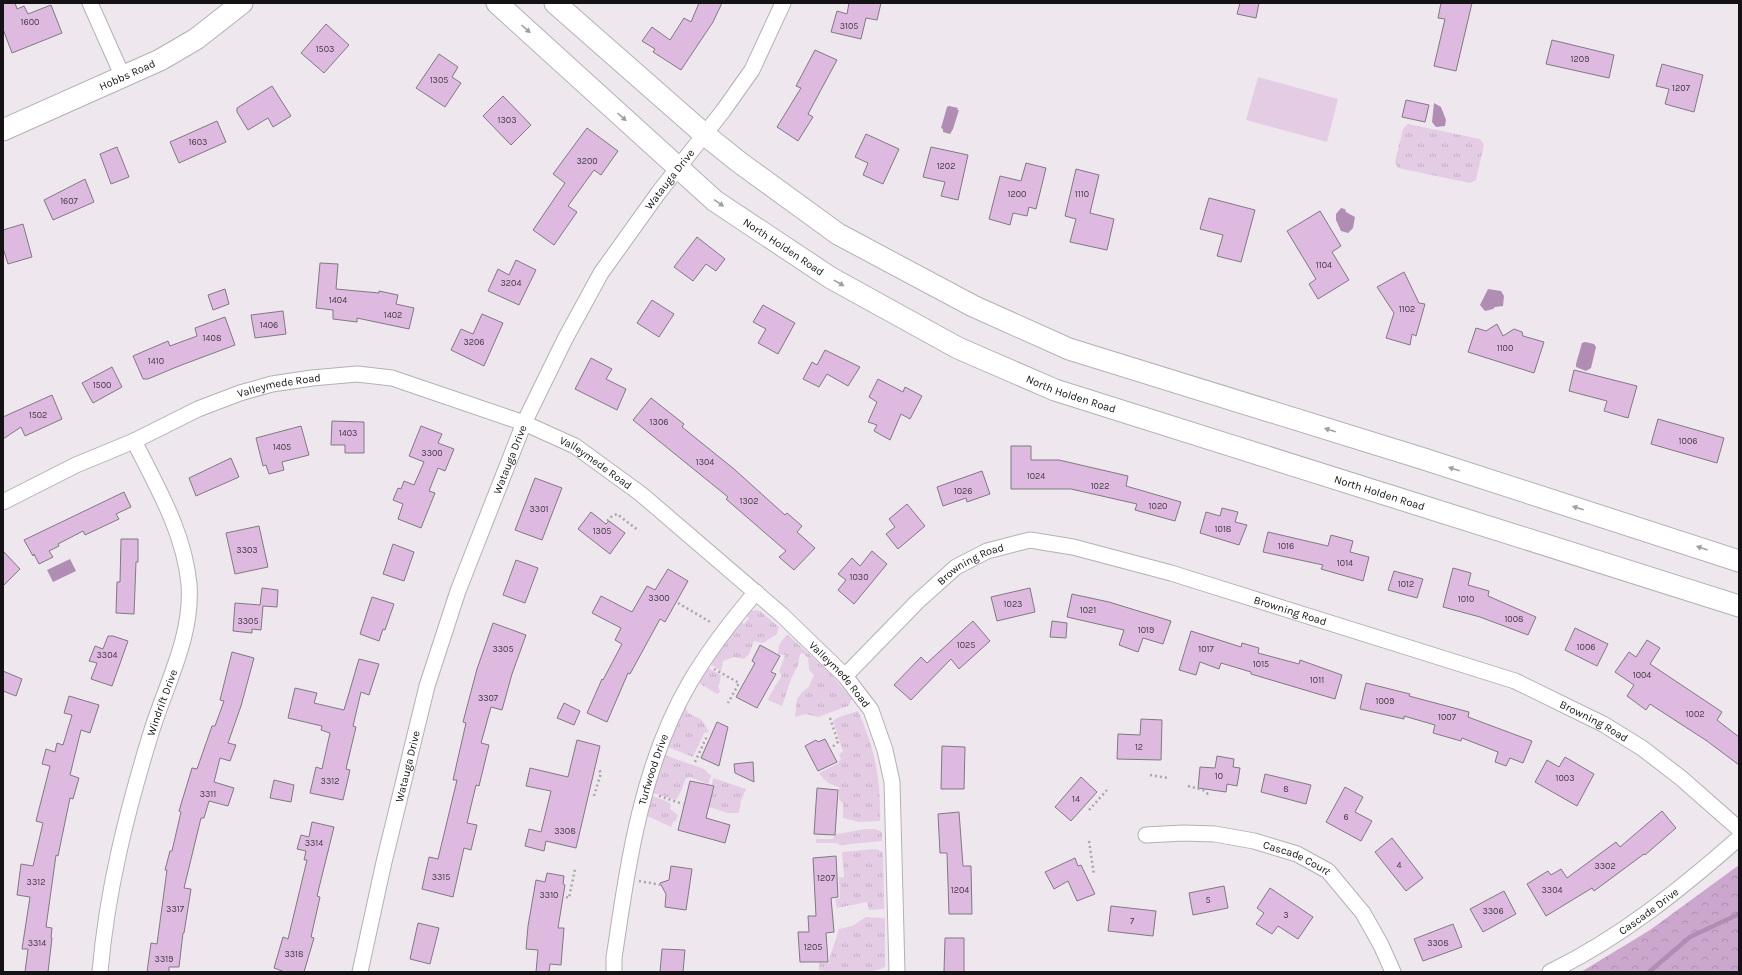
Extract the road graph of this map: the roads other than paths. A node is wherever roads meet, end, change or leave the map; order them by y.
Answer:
1 (90, 3) edge
2 (242, 3) edge
3 (497, 3) edge
4 (555, 3) edge
5 (783, 3) edge
6 (123, 77) junction
7 (3, 130) edge
8 (704, 134) junction
9 (677, 168) junction
10 (524, 423) junction
11 (134, 441) junction
12 (3, 502) edge
13 (1739, 561) edge
14 (756, 592) junction
15 (1739, 606) edge
16 (845, 676) junction
17 (1739, 829) edge
18 (1146, 835) dead end
19 (1739, 838) edge
20 (100, 972) edge
21 (360, 972) edge
22 (614, 972) edge
23 (897, 972) edge
24 (1393, 972) edge
25 (1550, 972) edge

1 - 6 street
2 - 6 main road, Hobbs Road
3 -> 9 main road, North Holden Road
4 - 8 main road
5 - 8 street, Watauga Drive
6 - 7 main road, Hobbs Road
8 - 9 street, Watauga Drive
13 -> 8 main road
9 - 10 street, Watauga Drive
9 -> 15 main road, North Holden Road
10 - 11 street, Valleymede Road
10 - 14 street, Valleymede Road
10 - 21 street, Watauga Drive
11 - 12 street, Valleymede Road
11 - 20 street, Windrift Drive
14 - 16 street, Valleymede Road
14 - 22 street, Turfwood Drive
16 - 17 street, Browning Road
16 - 23 street, Valleymede Road
18 - 24 street, Cascade Court
19 - 25 street, Cascade Drive

